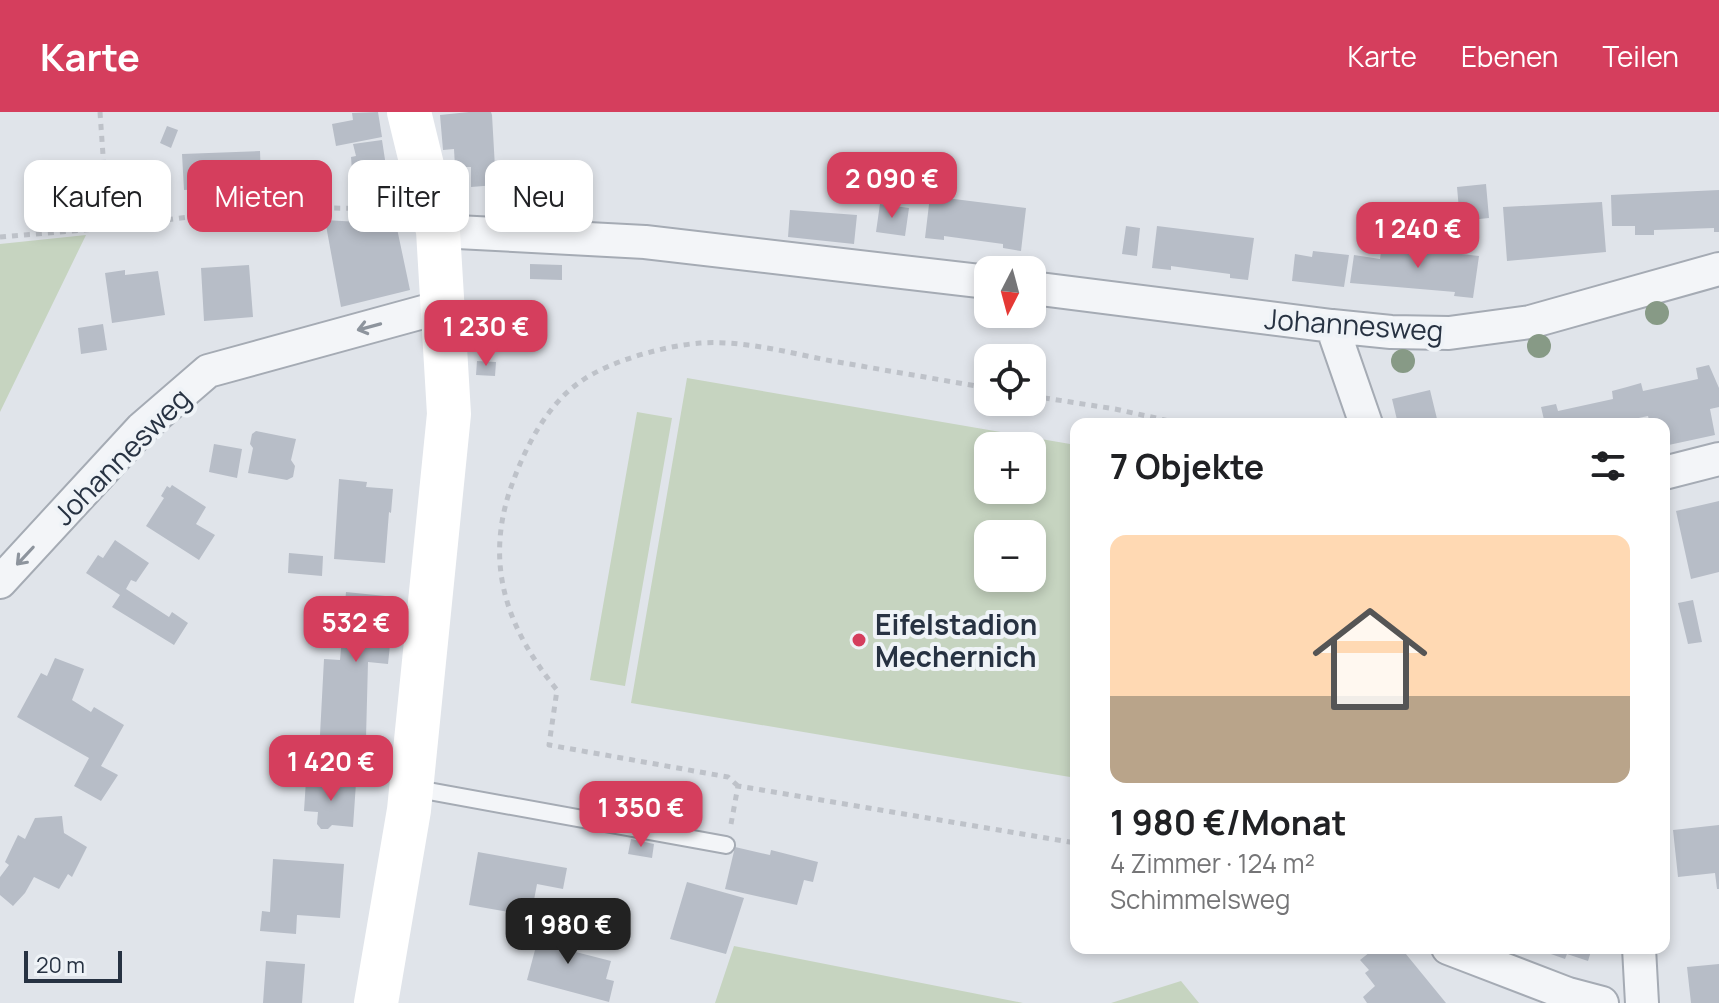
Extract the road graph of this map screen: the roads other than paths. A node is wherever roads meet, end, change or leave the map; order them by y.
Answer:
1 (409, 112) edge
2 (421, 160) edge
3 (469, 223) edge
4 (437, 232) edge
5 (1719, 269) edge
6 (974, 280) edge
7 (1046, 290) edge
8 (445, 306) junction
9 (1332, 326) junction
10 (1364, 418) edge
11 (1719, 459) edge
12 (1670, 471) edge
13 (0, 582) edge
14 (410, 788) junction
15 (728, 840) road end
16 (1464, 954) edge
17 (1639, 954) edge
18 (376, 1003) edge
19 (1602, 1003) edge
20 (1642, 1003) edge

1 - 2 street
3 - 6 street
4 - 8 street
5 - 9 street, Johannesweg
7 - 9 street, Johannesweg
8 -> 13 street, Johannesweg
8 - 14 street
9 - 10 street
11 - 12 street
14 - 15 lane
14 - 18 street
16 - 19 street
17 - 20 street

